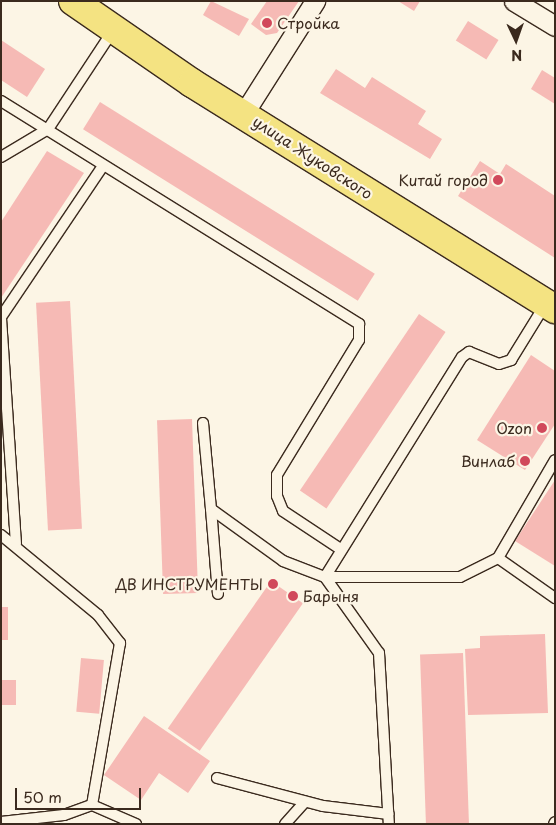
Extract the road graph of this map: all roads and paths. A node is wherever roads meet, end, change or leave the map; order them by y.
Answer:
1 (73, 1) edge
2 (315, 1) edge
3 (514, 1) edge
4 (555, 26) edge
5 (115, 28) junction
6 (1, 101) edge
7 (244, 113) junction
8 (48, 129) junction
9 (1, 157) edge
10 (103, 166) junction
11 (550, 306) edge
12 (203, 422) dead end
13 (555, 460) edge
14 (211, 509) junction
15 (1, 535) edge
16 (16, 544) junction
17 (340, 548) junction
18 (498, 558) junction
19 (325, 577) junction
20 (218, 594) dead end
21 (555, 598) edge
22 (217, 778) dead end
23 (305, 802) junction
24 (92, 805) junction
25 (389, 819) edge
26 (1, 822) edge
27 (136, 824) edge
28 (285, 824) edge

1 - 5 main road, улица Жуковского
2 - 7 street
3 - 4 street
5 - 7 main road, улица Жуковского
5 - 8 lane
6 - 8 lane
7 - 11 main road, улица Жуковского
8 - 9 lane
8 - 10 lane
10 - 16 lane
10 - 17 lane
11 - 17 lane
12 - 14 lane
13 - 18 lane
14 - 19 lane
14 - 20 lane
15 - 16 lane
16 - 24 lane
17 - 19 lane
18 - 19 lane
18 - 21 lane
19 - 25 lane
22 - 23 lane
23 - 25 lane
23 - 28 lane
24 - 26 lane
24 - 27 lane

